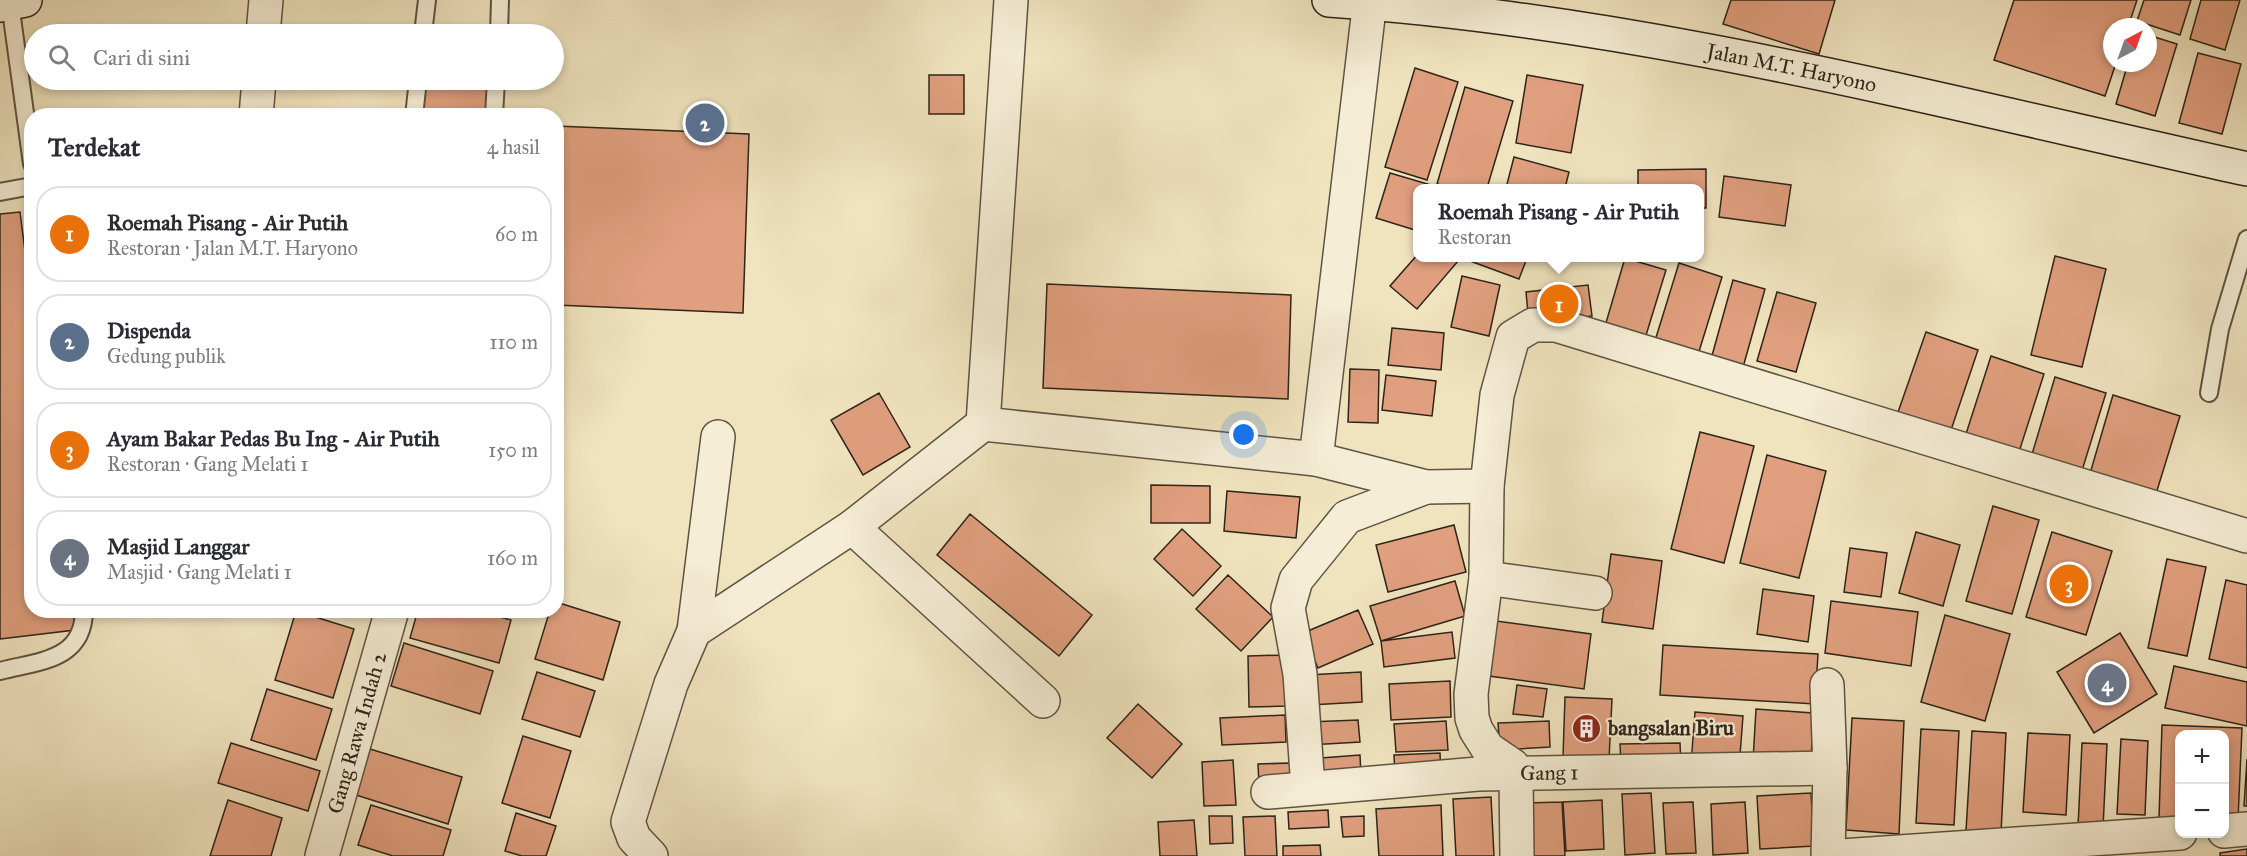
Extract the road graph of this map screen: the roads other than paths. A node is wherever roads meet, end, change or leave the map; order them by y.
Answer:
1 (266, 0) edge
2 (427, 0) edge
3 (500, 0) edge
4 (1011, 0) edge
5 (1329, 0) edge
6 (1369, 1) edge
7 (12, 3) edge
8 (264, 24) edge
9 (424, 24) edge
10 (499, 24) edge
11 (258, 90) edge
12 (417, 90) edge
13 (495, 90) edge
14 (25, 108) edge
15 (257, 108) edge
16 (415, 108) edge
17 (494, 108) edge
18 (2247, 169) edge
19 (24, 188) edge
20 (0, 192) edge
21 (2247, 239) edge
22 (2209, 393) dead end
23 (983, 424) junction
24 (718, 437) dead end
25 (1316, 459) junction
26 (1487, 486) junction
27 (1426, 487) junction
28 (852, 527) junction
29 (2247, 536) edge
30 (1486, 578) junction
31 (1595, 593) dead end
32 (84, 618) edge
33 (390, 618) edge
34 (693, 631) junction
35 (0, 671) edge
36 (1827, 685) dead end
37 (1044, 701) dead end
38 (1830, 768) junction
39 (1516, 774) junction
40 (1308, 788) junction
41 (1268, 792) dead end
42 (2247, 830) edge
43 (2229, 831) edge
44 (2175, 833) edge
45 (322, 856) edge
46 (651, 856) edge
47 (1517, 856) edge
48 (1828, 856) edge
49 (1840, 856) edge

1 - 8 street
2 - 9 lane
3 - 10 lane
4 - 23 street
5 - 6 street, Jalan M.T. Haryono
6 - 18 street, Jalan M.T. Haryono
6 - 25 street
7 - 14 lane
11 - 15 street
12 - 16 lane
13 - 17 lane
19 - 20 lane
21 - 22 lane
23 - 25 street
23 - 28 street
24 - 34 street
25 - 27 street
26 - 27 street
26 - 29 street
26 - 30 street
27 - 40 street
28 - 34 street
28 - 37 street
30 - 31 street
30 - 39 street
32 - 35 lane
33 - 45 street, Gang Rawa Indah 2
34 - 46 street
36 - 38 street
38 - 39 street, Gang 1
38 - 48 street
39 - 40 street, Gang 1
39 - 47 street
40 - 41 street, Gang 1
42 - 43 street
44 - 49 street

